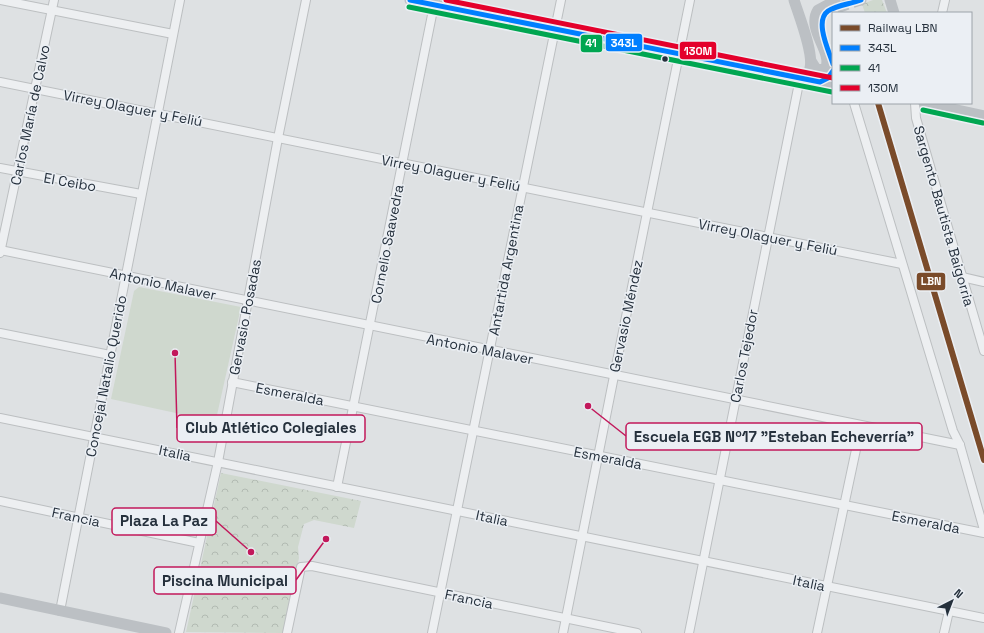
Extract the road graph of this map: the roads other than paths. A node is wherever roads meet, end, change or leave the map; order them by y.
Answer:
1 (0, 0) edge
2 (54, 0) edge
3 (180, 0) edge
4 (306, 0) edge
5 (410, 0) edge
6 (561, 0) edge
7 (690, 0) edge
8 (794, 0) edge
9 (890, 0) edge
10 (944, 0) edge
11 (435, 2) edge
12 (52, 11) junction
13 (894, 12) edge
14 (942, 12) edge
15 (555, 29) junction
16 (173, 34) junction
17 (679, 54) junction
18 (832, 60) edge
19 (811, 61) junction
20 (832, 72) edge
21 (800, 78) junction
22 (0, 82) edge
23 (820, 82) junction
24 (832, 85) edge
25 (36, 89) junction
26 (854, 104) edge
27 (915, 104) edge
28 (932, 104) edge
29 (157, 113) junction
30 (984, 116) edge
31 (278, 138) junction
32 (403, 163) junction
33 (0, 168) edge
34 (18, 172) junction
35 (523, 187) junction
36 (141, 194) junction
37 (648, 213) junction
38 (768, 236) junction
39 (0, 251) edge
40 (902, 264) junction
41 (126, 277) junction
42 (962, 277) junction
43 (984, 282) edge
44 (248, 302) junction
45 (370, 326) junction
46 (0, 333) edge
47 (490, 351) junction
48 (984, 351) edge
49 (110, 355) junction
50 (614, 376) junction
51 (232, 382) junction
52 (735, 400) junction
53 (354, 406) junction
54 (0, 418) edge
55 (861, 426) junction
56 (474, 431) junction
57 (95, 437) junction
58 (960, 445) junction
59 (598, 456) junction
60 (218, 462) junction
61 (719, 480) junction
62 (337, 487) junction
63 (0, 501) edge
64 (844, 505) junction
65 (458, 511) junction
66 (78, 518) junction
67 (984, 530) edge
68 (984, 533) edge
69 (582, 536) junction
70 (199, 542) junction
71 (703, 561) junction
72 (827, 586) junction
73 (440, 593) junction
74 (0, 598) edge
75 (60, 611) junction
76 (948, 611) junction
77 (566, 618) junction
78 (984, 618) edge
79 (138, 630) edge
80 (166, 633) edge
81 (179, 633) edge
82 (287, 633) edge
83 (432, 633) edge
84 (563, 633) edge
85 (638, 633) edge
86 (689, 633) edge
87 (817, 633) edge
88 (944, 633) edge

1 - 12 street
2 - 12 street, Carlos María de Calvo
3 - 16 street, Concejal Natalio Querido
4 - 31 street, Gervasio Posadas
5 - 11 street
6 - 15 street, Antartida Argentina
7 - 17 street, Gervasio Méndez
8 - 19 street
9 - 13 street
10 - 14 street
11 - 15 street
11 - 32 street, Cornelio Saavedra
12 - 16 street
12 - 25 street, Carlos María de Calvo
15 - 17 street
15 - 35 street, Antartida Argentina
16 - 29 street, Concejal Natalio Querido
17 - 21 street
17 - 37 street, Gervasio Méndez
18 - 19 street
19 - 21 street
20 - 23 street
21 - 23 street
21 - 38 street, Carlos Tejedor
22 - 25 street, Virrey Olaguer y Feliú
23 - 24 street
25 - 29 street, Virrey Olaguer y Feliú
25 - 34 street, Carlos María de Calvo
26 - 40 street
27 - 42 street, Sargento Bautista Baigorria
28 - 30 street
29 - 31 street, Virrey Olaguer y Feliú
29 - 36 street, Concejal Natalio Querido
31 - 32 street, Virrey Olaguer y Feliú
31 - 44 street, Gervasio Posadas
32 - 35 street, Virrey Olaguer y Feliú
32 - 45 street, Cornelio Saavedra
33 - 34 street, El Ceibo
34 - 36 street, El Ceibo
34 - 39 street, Carlos María de Calvo
35 - 37 street, Virrey Olaguer y Feliú
35 - 47 street, Antartida Argentina
36 - 41 street, Concejal Natalio Querido
37 - 38 street, Virrey Olaguer y Feliú
37 - 50 street, Gervasio Méndez
38 - 40 street, Virrey Olaguer y Feliú
38 - 52 street, Carlos Tejedor
39 - 41 street, Antonio Malaver
40 - 58 street
41 - 44 street, Antonio Malaver
41 - 49 street, Concejal Natalio Querido
42 - 43 street
42 - 48 street, Sargento Bautista Baigorria
44 - 45 street, Antonio Malaver
44 - 51 street, Gervasio Posadas
45 - 47 street, Antonio Malaver
45 - 53 street, Cornelio Saavedra
46 - 49 street
47 - 50 street, Antonio Malaver
47 - 56 street, Antartida Argentina
49 - 57 street, Concejal Natalio Querido
50 - 52 street, Antonio Malaver
50 - 59 street, Gervasio Méndez
51 - 53 street, Esmeralda
51 - 60 street, Gervasio Posadas
52 - 55 street, Antonio Malaver
52 - 61 street, Carlos Tejedor
53 - 56 street, Esmeralda
53 - 62 street, Cornelio Saavedra
54 - 57 street, Italia
55 - 58 street, Antonio Malaver
55 - 64 street
56 - 59 street, Esmeralda
56 - 65 street, Antartida Argentina
57 - 60 street, Italia
57 - 66 street, Concejal Natalio Querido
58 - 67 street
59 - 61 street, Esmeralda
59 - 69 street, Gervasio Méndez
60 - 62 street, Italia
60 - 70 street, Gervasio Posadas
61 - 64 street, Esmeralda
61 - 71 street, Carlos Tejedor
62 - 65 street, Italia
63 - 66 street, Francia
64 - 68 street, Esmeralda
64 - 72 street
65 - 69 street, Italia
65 - 73 street, Antartida Argentina
66 - 70 street, Francia
66 - 75 street, Concejal Natalio Querido
69 - 71 street, Italia
69 - 77 street, Gervasio Méndez
70 - 81 street, Gervasio Posadas
71 - 72 street, Italia
71 - 86 street, Carlos Tejedor
72 - 76 street, Italia
72 - 87 street
73 - 77 street, Francia
73 - 82 street, Francia
73 - 83 street, Antartida Argentina
74 - 75 street
75 - 79 street
76 - 78 street, Italia
76 - 88 street
77 - 84 street, Gervasio Méndez
77 - 85 street, Francia
79 - 80 street

